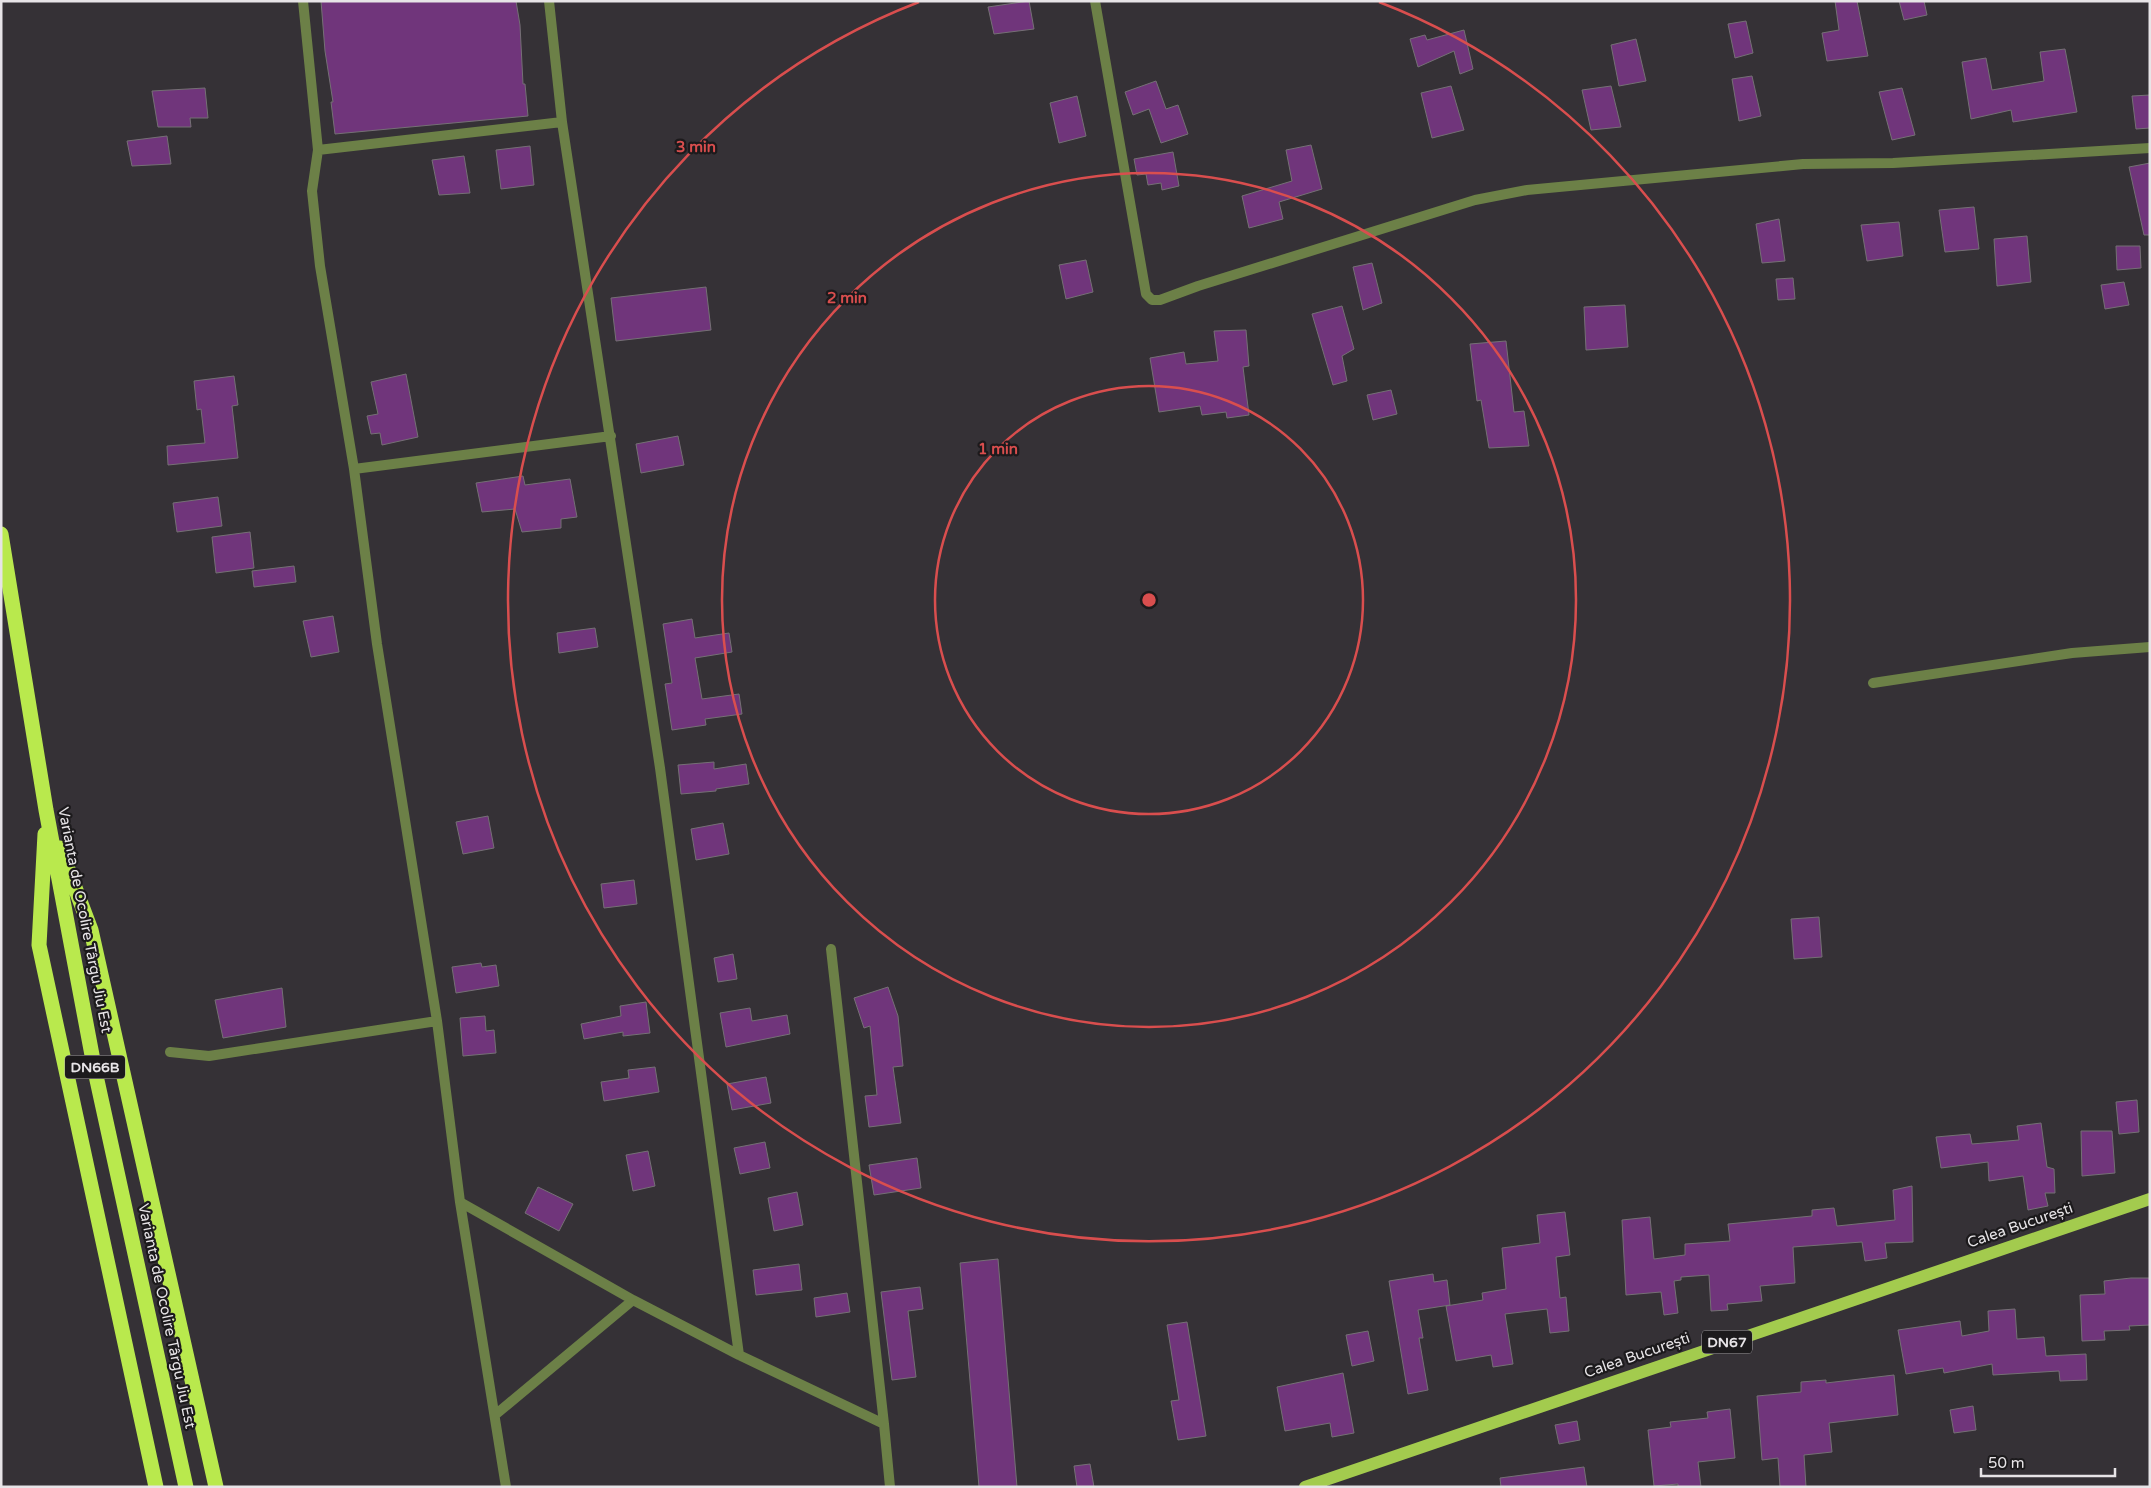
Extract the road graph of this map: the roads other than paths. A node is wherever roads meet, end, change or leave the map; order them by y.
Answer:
1 (304, 1) edge
2 (549, 1) edge
3 (1095, 1) edge
4 (562, 122) junction
5 (2150, 148) edge
6 (318, 150) junction
7 (611, 436) junction
8 (354, 469) junction
9 (1, 534) edge
10 (2150, 647) edge
11 (1873, 683) dead end
12 (46, 810) junction
13 (831, 949) dead end
14 (437, 1021) junction
15 (170, 1052) dead end
16 (2150, 1199) edge
17 (460, 1202) junction
18 (633, 1300) junction
19 (739, 1354) junction
20 (495, 1415) junction
21 (884, 1424) junction
22 (156, 1487) edge
23 (186, 1487) edge
24 (216, 1487) edge
25 (506, 1487) edge
26 (890, 1487) edge
27 (1306, 1487) edge

1 - 6 street
2 - 4 street
3 - 5 street
4 - 6 street
4 - 7 street
6 - 8 street
7 - 8 street
7 - 19 street
8 - 14 street
9 - 12 highway, Varianta de Ocolire Târgu Jiu Est / DN66B
10 - 11 street
12 - 22 highway
12 - 23 highway, Varianta de Ocolire Târgu Jiu Est / DN66B
12 - 24 highway
13 - 21 street
14 - 15 street
14 - 17 street
16 - 27 main road, Calea București / DN67
17 - 18 street
17 - 20 street
18 - 19 street
18 - 20 street
19 - 21 street
20 - 25 street
21 - 26 street

